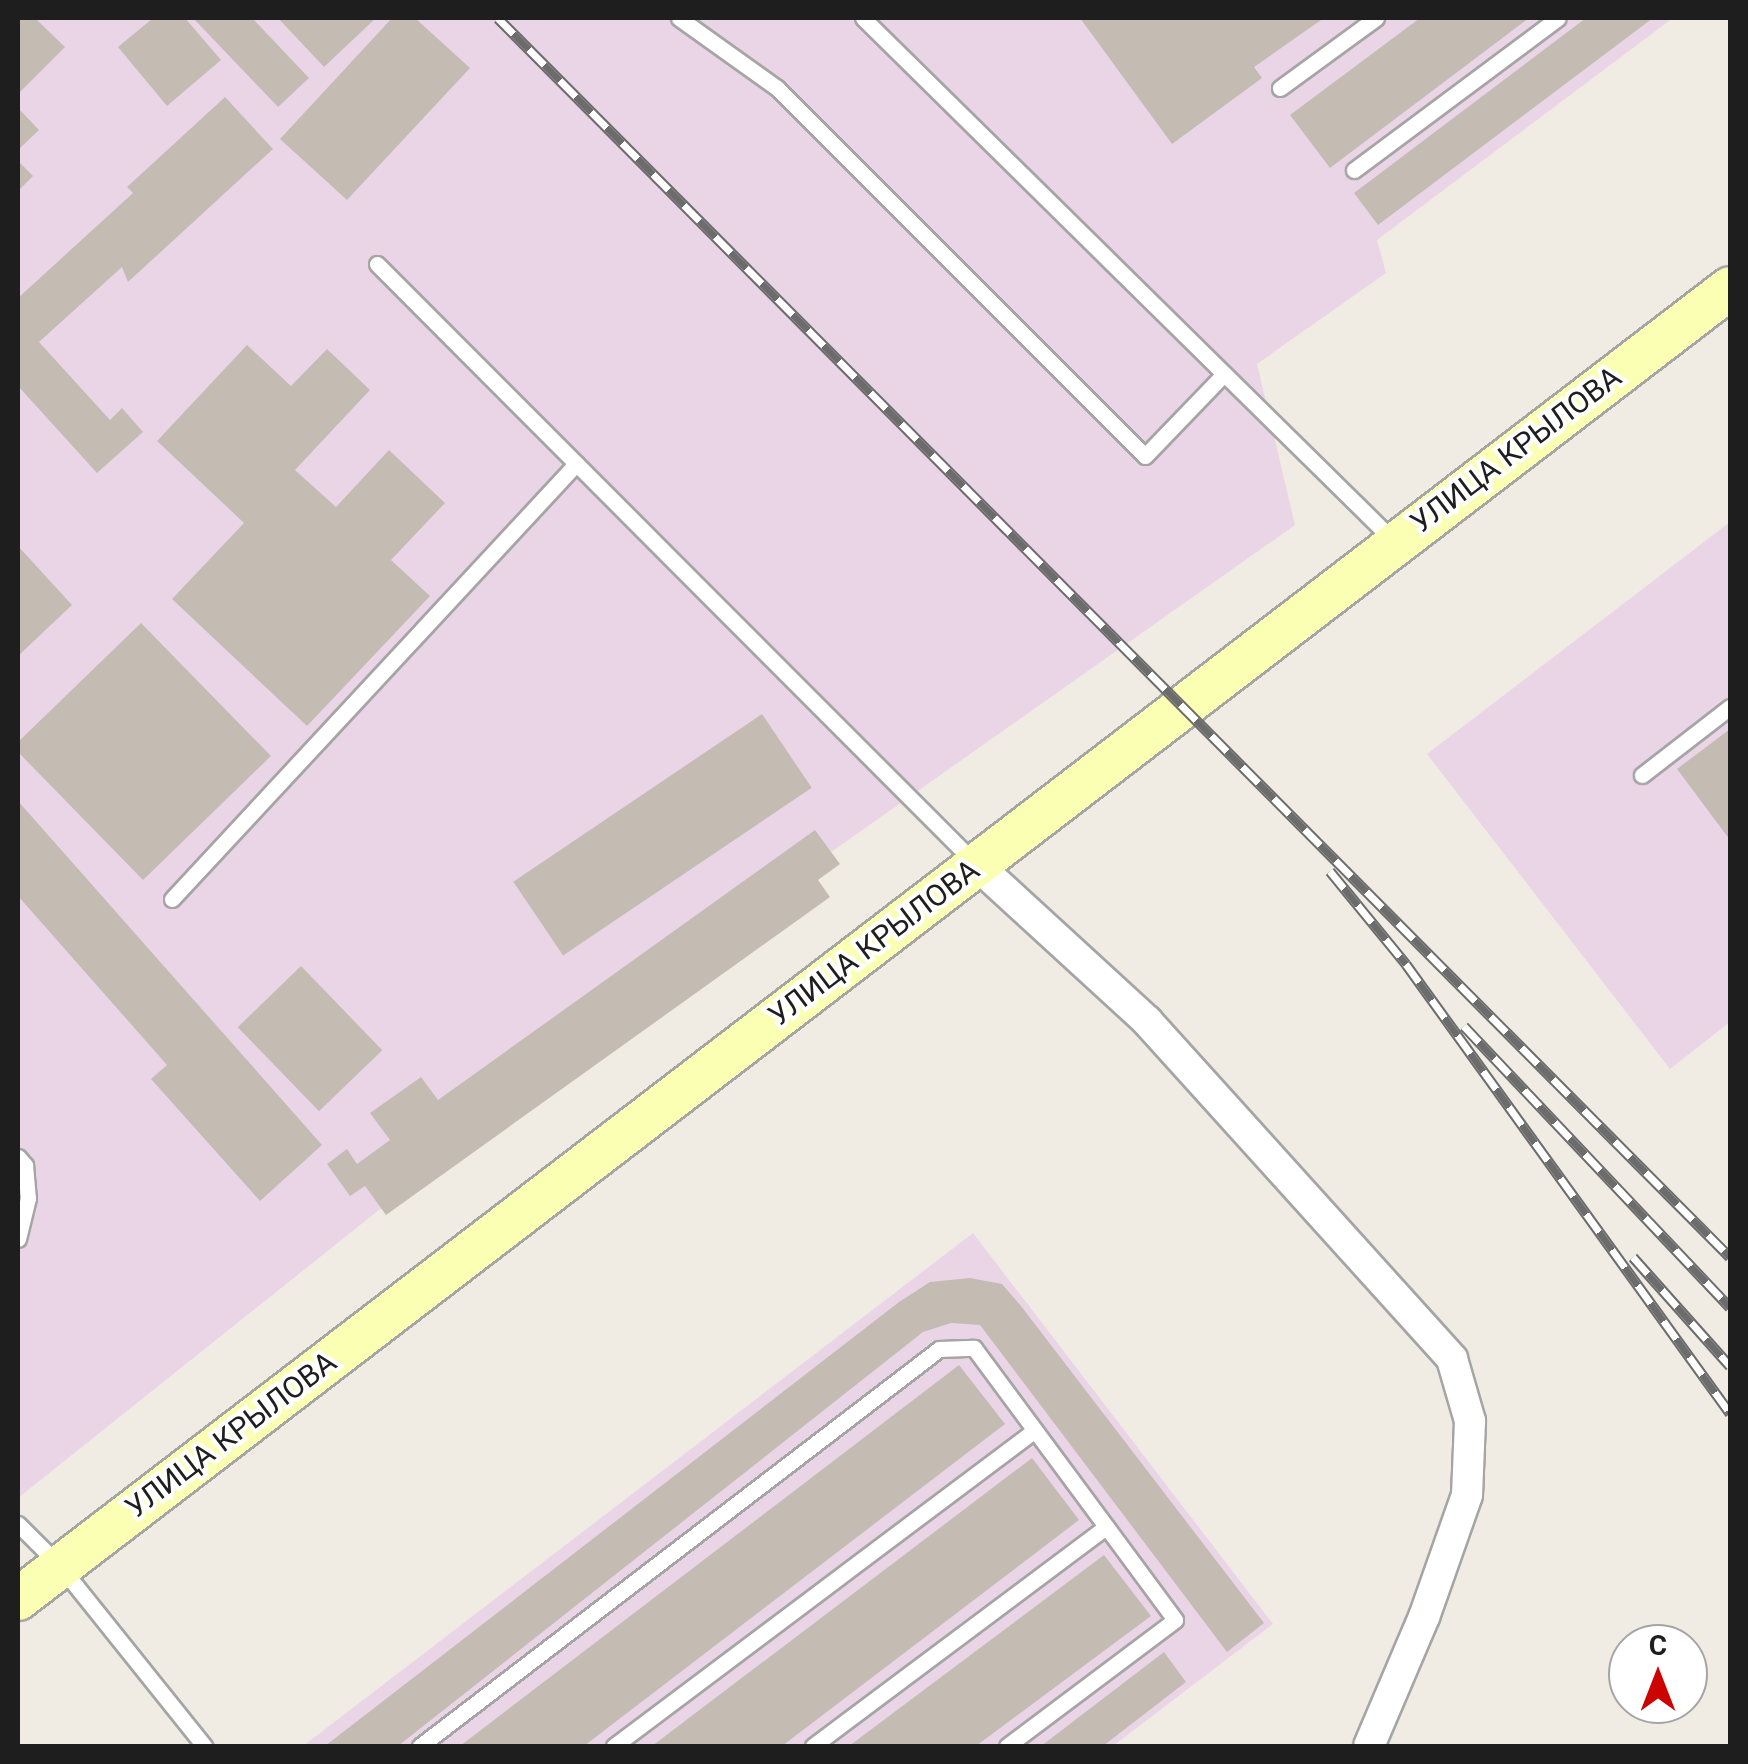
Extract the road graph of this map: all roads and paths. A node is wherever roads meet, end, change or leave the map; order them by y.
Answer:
1 (679, 18) edge
2 (863, 18) edge
3 (1376, 18) edge
4 (1558, 18) edge
5 (1280, 88) dead end
6 (1354, 170) dead end
7 (376, 264) dead end
8 (1730, 288) edge
9 (1224, 374) junction
10 (576, 464) junction
11 (1395, 542) junction
12 (1730, 707) edge
13 (1642, 775) dead end
14 (977, 864) junction
15 (172, 900) dead end
16 (18, 1157) edge
17 (18, 1238) edge
18 (1035, 1430) junction
19 (18, 1524) edge
20 (1106, 1527) junction
21 (60, 1566) junction
22 (18, 1599) edge
23 (204, 1746) edge
24 (420, 1746) edge
25 (614, 1746) edge
26 (813, 1746) edge
27 (1008, 1746) edge
28 (1368, 1746) edge

1 - 9 lane
2 - 9 lane
3 - 5 lane
4 - 6 lane
7 - 10 lane
8 - 11 street, УЛИЦА КРЫЛОВА
9 - 11 lane
10 - 14 lane
10 - 15 lane
11 - 14 street, УЛИЦА КРЫЛОВА
12 - 13 lane
14 - 21 street, УЛИЦА КРЫЛОВА
14 - 28 street
16 - 17 lane
18 - 20 lane
18 - 24 lane
18 - 25 lane
19 - 21 lane
20 - 26 lane
20 - 27 lane
21 - 22 street, УЛИЦА КРЫЛОВА
21 - 23 lane

